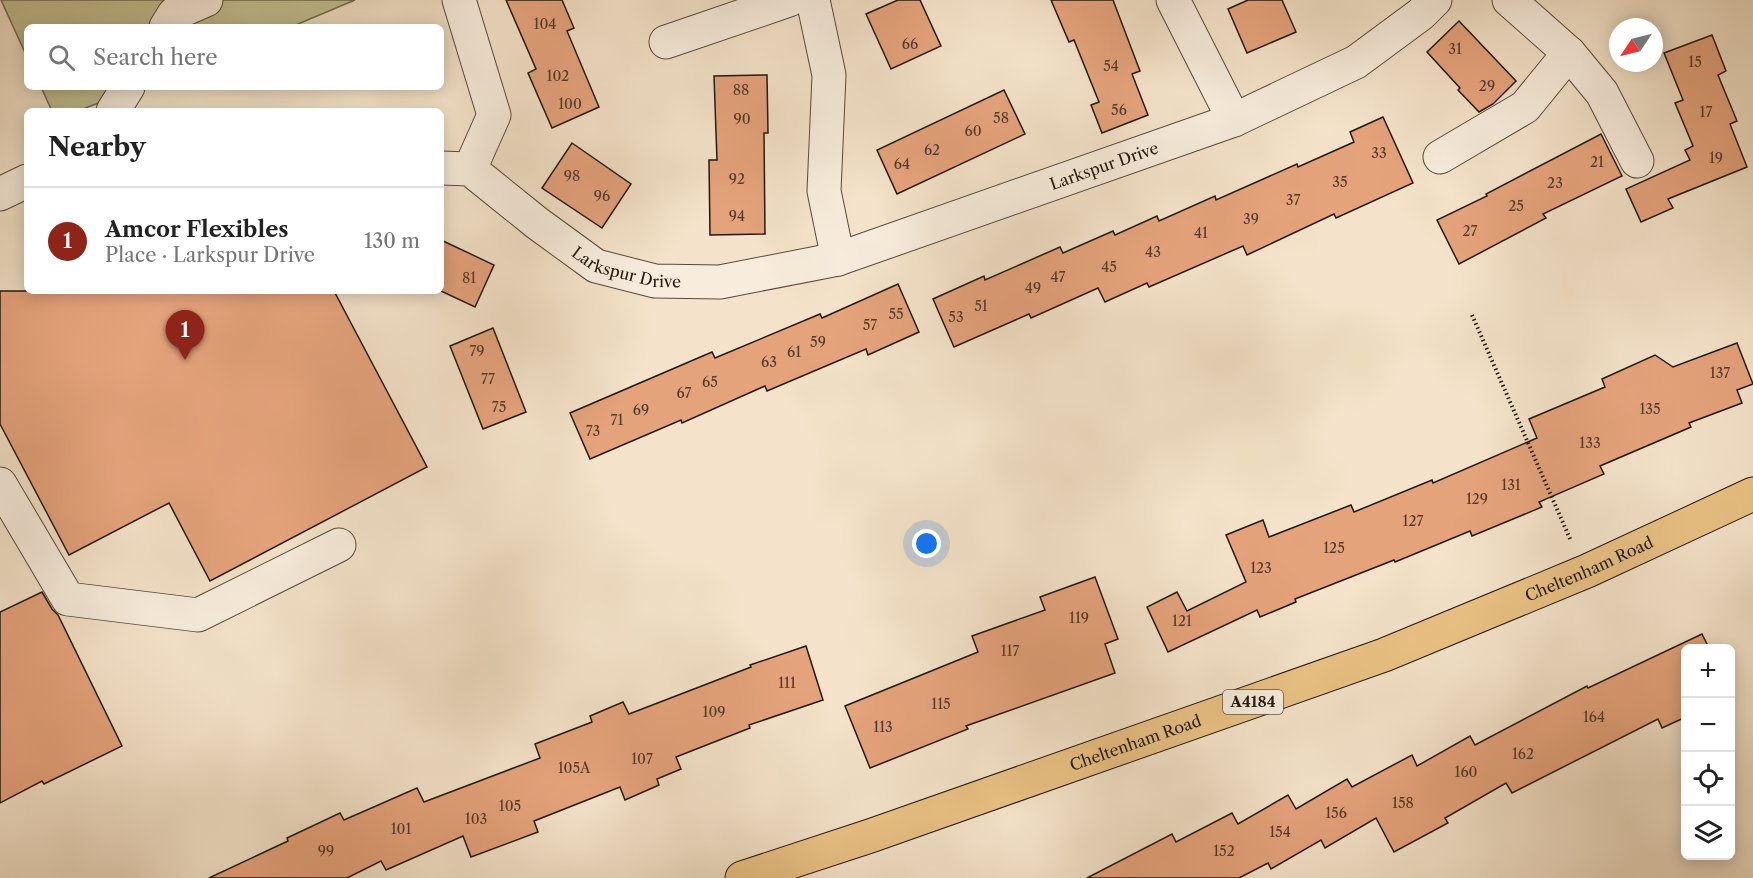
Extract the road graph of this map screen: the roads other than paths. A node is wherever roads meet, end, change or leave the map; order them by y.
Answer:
1 (206, 0) edge
2 (459, 0) edge
3 (789, 0) edge
4 (813, 0) edge
5 (1173, 0) edge
6 (1436, 0) edge
7 (1509, 0) edge
8 (168, 24) edge
9 (666, 42) dead end
10 (1569, 53) junction
11 (126, 90) edge
12 (115, 108) edge
13 (1234, 120) junction
14 (1440, 157) dead end
15 (1637, 161) dead end
16 (456, 169) edge
17 (24, 182) edge
18 (0, 194) edge
19 (838, 259) junction
20 (0, 484) edge
21 (1753, 494) edge
22 (339, 545) dead end
23 (748, 877) edge

1 - 8 street
2 - 16 street
3 - 9 street
4 - 19 street
5 - 13 street
6 - 13 street, Larkspur Drive
7 - 10 street
10 - 14 street
10 - 15 street
11 - 12 street
13 - 19 street, Larkspur Drive
16 - 19 street, Larkspur Drive
17 - 18 street
20 - 22 street
21 - 23 main road, Cheltenham Road / A4184

